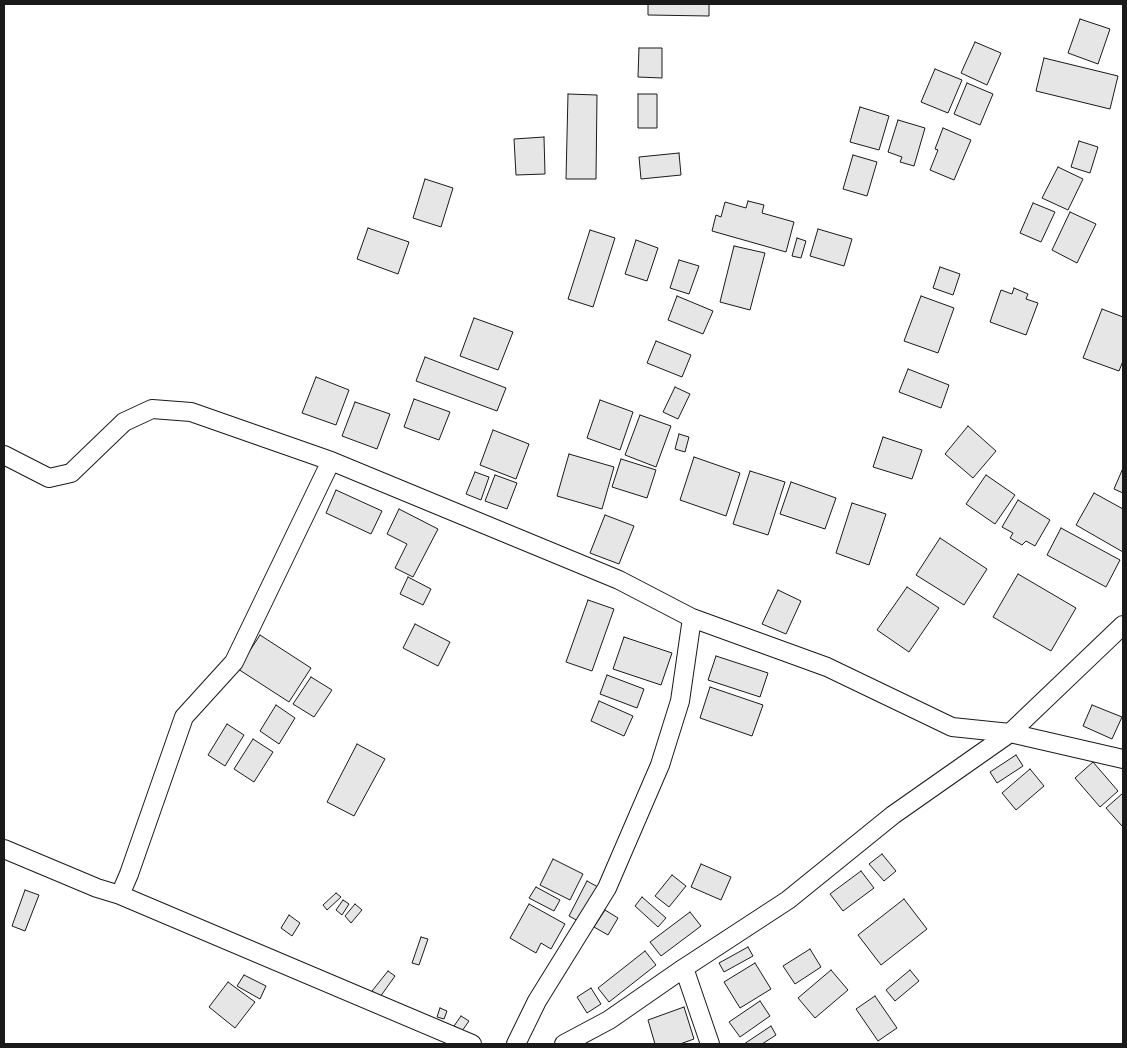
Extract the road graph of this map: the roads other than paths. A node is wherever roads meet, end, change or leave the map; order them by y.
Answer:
1 (4, 456) edge
2 (332, 461) junction
3 (692, 618) junction
4 (1123, 625) edge
5 (1010, 733) junction
6 (1123, 759) edge
7 (4, 849) edge
8 (120, 895) junction
9 (684, 968) junction
10 (472, 1044) edge
11 (516, 1044) edge
12 (564, 1044) edge
13 (710, 1044) edge

1 - 2 street
2 - 3 street
2 - 8 street
3 - 5 street
3 - 11 street
4 - 5 street
5 - 6 street
5 - 9 street
7 - 8 street
8 - 10 street
9 - 12 street
9 - 13 street

